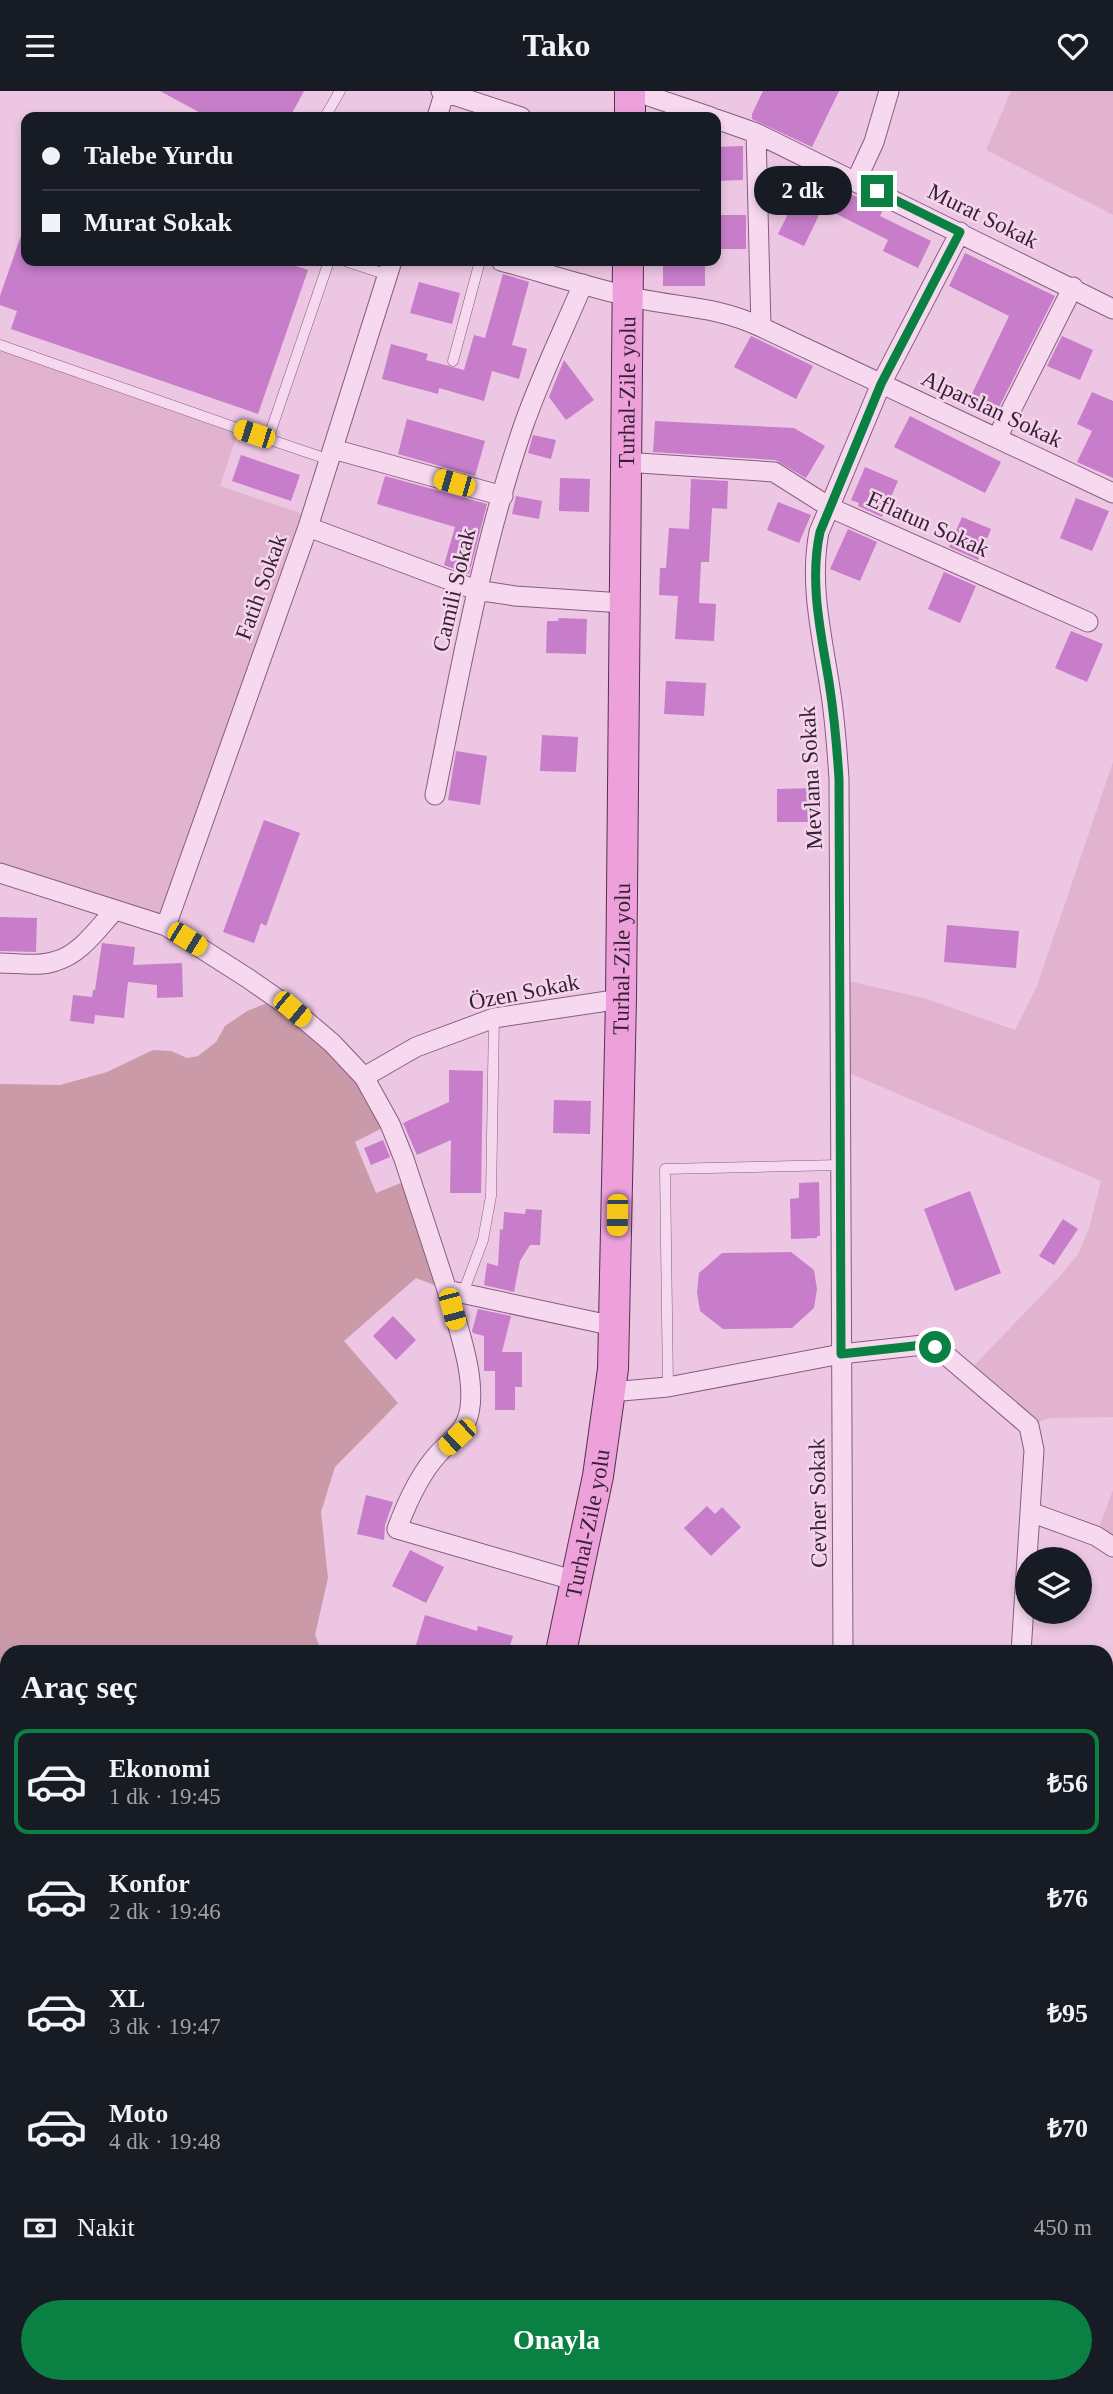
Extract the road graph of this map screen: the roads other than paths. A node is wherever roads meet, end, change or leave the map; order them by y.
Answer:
1 (340, 91) edge
2 (632, 91) edge
3 (889, 91) edge
4 (443, 92) edge
5 (329, 112) edge
6 (438, 112) edge
7 (506, 112) edge
8 (630, 112) edge
9 (695, 112) edge
10 (721, 121) edge
11 (756, 133) junction
12 (856, 181) junction
13 (960, 232) junction
14 (327, 266) edge
15 (479, 266) edge
16 (519, 266) edge
17 (628, 266) edge
18 (390, 268) edge
19 (583, 284) junction
20 (1073, 287) junction
21 (627, 296) junction
22 (1113, 309) edge
23 (761, 327) junction
24 (0, 345) edge
25 (453, 361) dead end
26 (881, 384) junction
27 (268, 439) junction
28 (997, 439) junction
29 (332, 454) junction
30 (624, 462) junction
31 (1113, 493) edge
32 (503, 496) junction
33 (831, 508) junction
34 (309, 527) junction
35 (476, 590) junction
36 (623, 603) junction
37 (1088, 622) dead end
38 (435, 795) dead end
39 (0, 873) edge
40 (115, 910) junction
41 (166, 926) junction
42 (0, 963) edge
43 (621, 999) junction
44 (494, 1019) junction
45 (364, 1077) junction
46 (840, 1165) junction
47 (455, 1292) junction
48 (614, 1326) junction
49 (841, 1354) junction
50 (668, 1387) junction
51 (610, 1392) junction
52 (1030, 1512) junction
53 (1113, 1547) edge
54 (576, 1581) junction
55 (562, 1645) edge
56 (843, 1645) edge
57 (1021, 1645) edge

1 - 5 lane
2 - 8 main road
2 - 9 street, Murat Sokak
3 - 12 street
4 - 6 street
4 - 7 street
10 - 11 street, Murat Sokak
11 - 12 street, Murat Sokak
11 - 23 street
12 - 13 street, Murat Sokak
13 - 20 street, Murat Sokak
13 - 26 street, Mevlana Sokak
14 - 27 lane
15 - 25 lane
16 - 19 street, Alparslan Sokak
17 - 21 main road, Turhal-Zile yolu
18 - 29 street, Fatih Sokak
19 - 21 street, Alparslan Sokak
19 - 32 street, Camili Sokak
20 - 22 street, Murat Sokak
20 - 28 street
21 - 23 street, Alparslan Sokak
21 - 30 main road, Turhal-Zile yolu
23 - 26 street, Alparslan Sokak
24 - 27 lane
26 - 28 street, Alparslan Sokak
26 - 33 street, Mevlana Sokak
27 - 29 lane
28 - 31 street, Alparslan Sokak
29 - 32 street
29 - 34 street, Fatih Sokak
30 - 33 street, Eflatun Sokak
30 - 36 main road, Turhal-Zile yolu
32 - 35 street, Camili Sokak
33 - 37 street, Eflatun Sokak
33 - 46 street, Mevlana Sokak
34 - 35 street
34 - 41 street, Fatih Sokak
35 - 36 street
35 - 38 street, Camili Sokak
36 - 43 main road, Turhal-Zile yolu
39 - 40 street
40 - 41 street
40 - 42 street
41 - 45 street
43 - 44 street, Özen Sokak
43 - 48 main road, Turhal-Zile yolu
44 - 45 street, Özen Sokak
44 - 47 lane
45 - 47 street
46 - 49 street, Mevlana Sokak
46 - 50 lane
47 - 48 street
47 - 54 street
48 - 51 main road, Turhal-Zile yolu
49 - 50 street
49 - 52 street
49 - 56 street, Cevher Sokak
50 - 51 street
51 - 54 main road, Turhal-Zile yolu
52 - 53 street
52 - 57 street
54 - 55 main road, Turhal-Zile yolu

